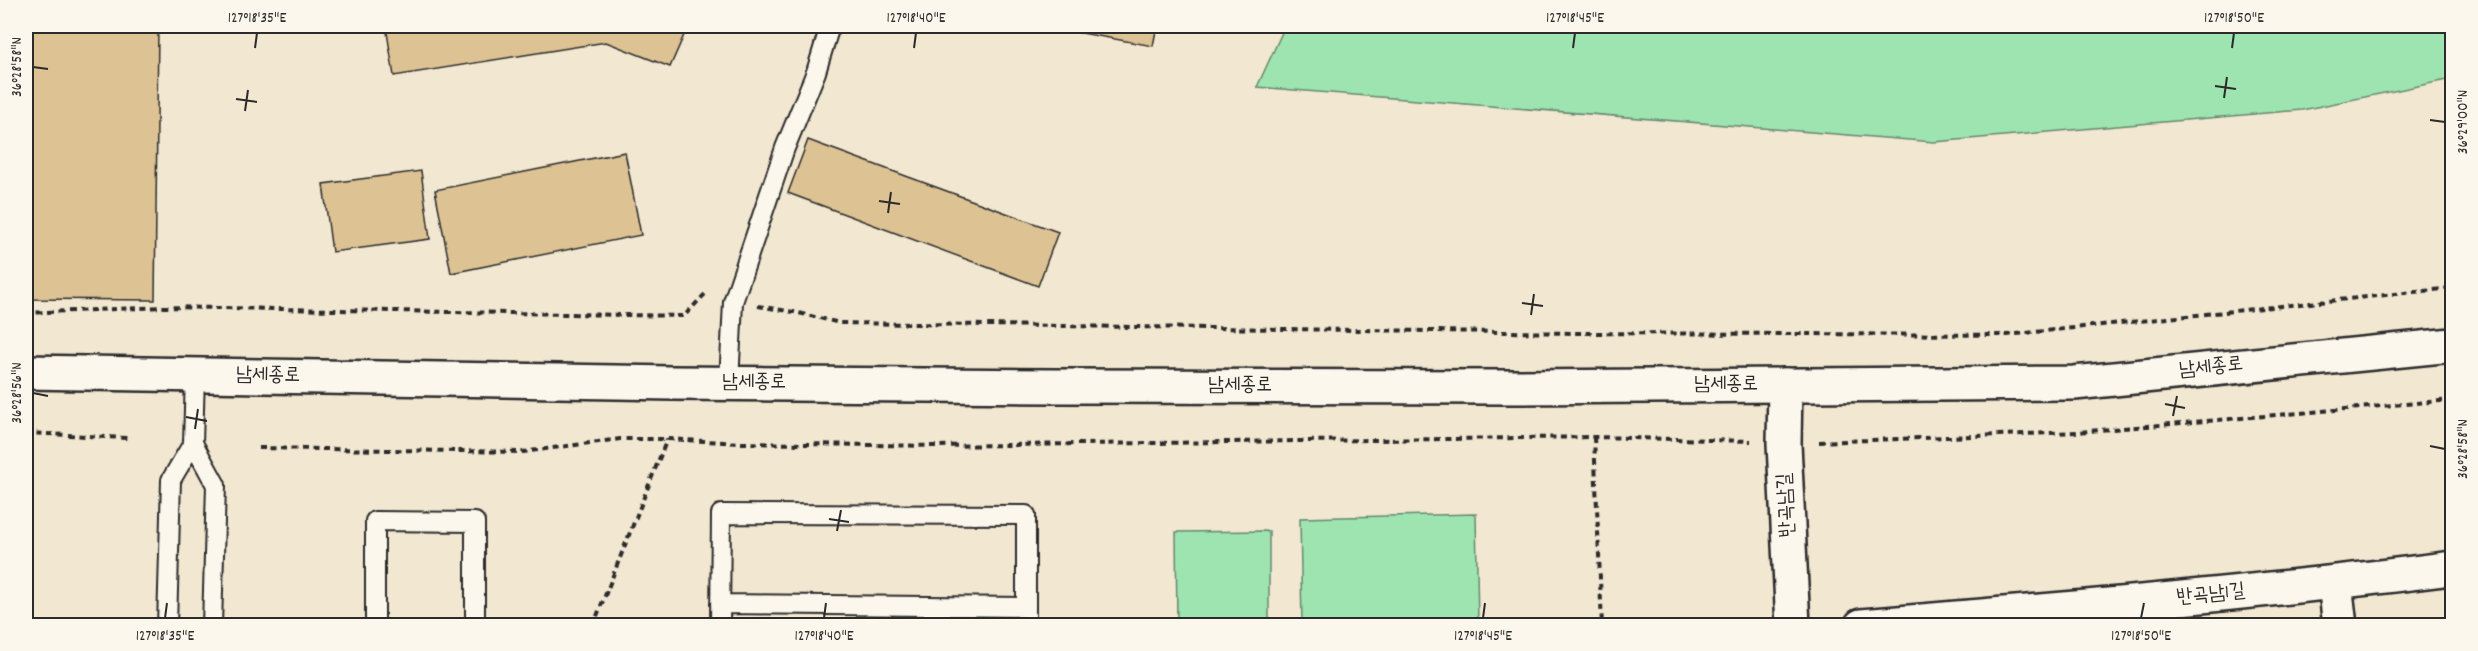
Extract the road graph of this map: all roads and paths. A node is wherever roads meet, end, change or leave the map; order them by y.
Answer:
1 (830, 26) edge
2 (714, 285) dead end
3 (2452, 288) edge
4 (700, 299) junction
5 (733, 302) junction
6 (26, 313) edge
7 (2452, 345) edge
8 (26, 372) edge
9 (195, 375) junction
10 (729, 383) junction
11 (1785, 385) junction
12 (2452, 400) edge
13 (26, 433) edge
14 (1594, 437) junction
15 (127, 438) dead end
16 (668, 439) junction
17 (193, 443) junction
18 (1784, 444) junction
19 (258, 448) dead end
20 (2452, 568) edge
21 (2335, 583) junction
22 (720, 604) junction
23 (1026, 607) junction
24 (2084, 617) edge
25 (166, 626) edge
26 (212, 626) edge
27 (375, 626) edge
28 (475, 626) edge
29 (593, 626) edge
30 (720, 626) edge
31 (1026, 626) edge
32 (1602, 626) edge
33 (1793, 626) edge
34 (1861, 626) edge
35 (2340, 626) edge

1 - 5 lane
2 - 4 path
3 - 5 path
4 - 5 path
4 - 6 path
5 - 10 lane
7 - 11 street, 남세종로
8 - 9 street, 남세종로
9 - 10 street, 남세종로
9 - 17 lane
10 - 11 street, 남세종로
11 - 18 street, 반곡남길
12 - 18 path
13 - 15 path
14 - 16 path
14 - 18 path
14 - 32 path
16 - 19 path
16 - 29 path
17 - 25 lane
17 - 26 lane
18 - 33 street, 반곡남길
20 - 21 street, 반곡남1길
21 - 24 street, 반곡남1길
21 - 35 street
22 - 23 lane
22 - 23 lane
22 - 30 lane
23 - 31 lane
24 - 34 street, 반곡남1길
27 - 28 lane

